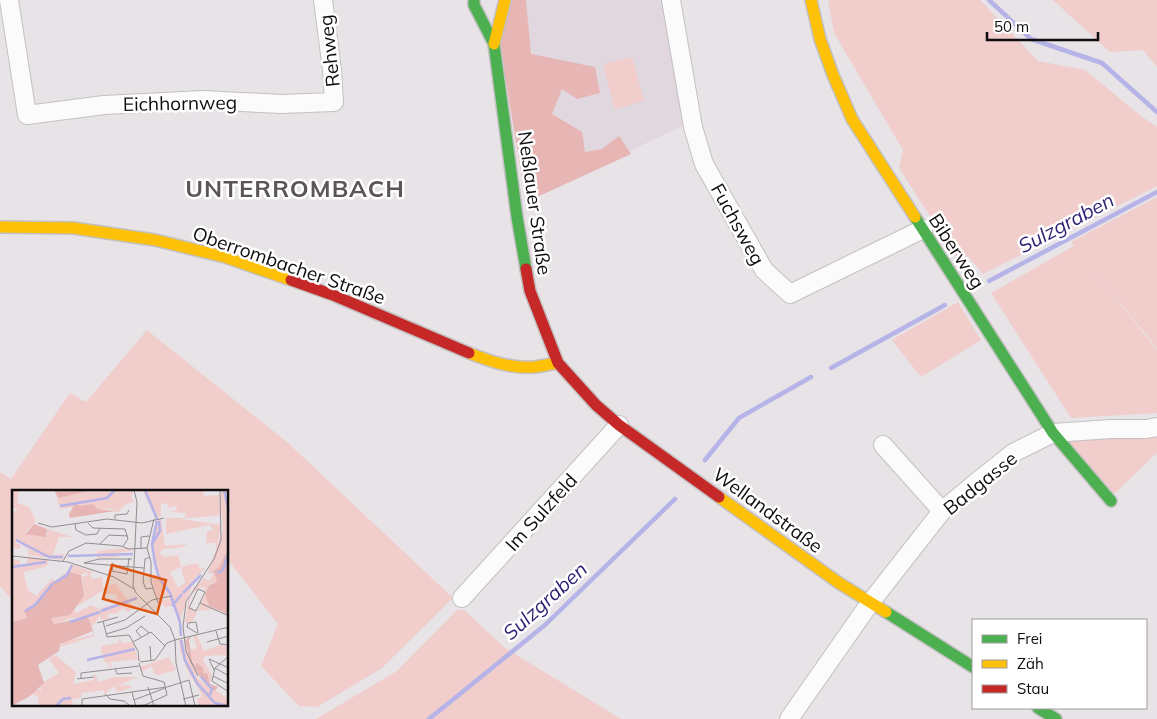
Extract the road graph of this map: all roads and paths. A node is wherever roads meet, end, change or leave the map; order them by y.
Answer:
1 (9, 0) edge
2 (323, 0) edge
3 (474, 0) edge
4 (505, 0) edge
5 (671, 0) edge
6 (811, 0) edge
7 (494, 44) junction
8 (334, 102) joint
9 (0, 227) edge
10 (923, 229) junction
11 (558, 363) junction
12 (619, 426) junction
13 (1157, 427) edge
14 (1053, 434) junction
15 (883, 445) dead end
16 (1111, 500) dead end
17 (942, 511) junction
18 (462, 598) dead end
19 (870, 603) junction
20 (972, 666) edge
21 (1040, 709) edge
22 (789, 719) edge
23 (1056, 719) edge

1 - 8 street, Eichhornweg
2 - 8 street, Rehweg
3 - 7 street, Neßlauer Straße
4 - 7 street, Neßlauer Straße
5 - 10 street, Fuchsweg
6 - 10 street, Biberweg
7 - 11 street, Neßlauer Straße
9 - 11 street, Oberrombacher Straße
10 - 14 street, Biberweg
11 - 12 street, Wellandstraße
12 - 18 street, Im Sulzfeld
12 - 19 street, Wellandstraße
13 - 14 street, Badgasse
14 - 16 street, Biberweg
14 - 17 street, Badgasse
15 - 17 street
17 - 19 street, Badgasse
19 - 20 street, Wellandstraße
19 - 22 street, Badgasse
21 - 23 street

